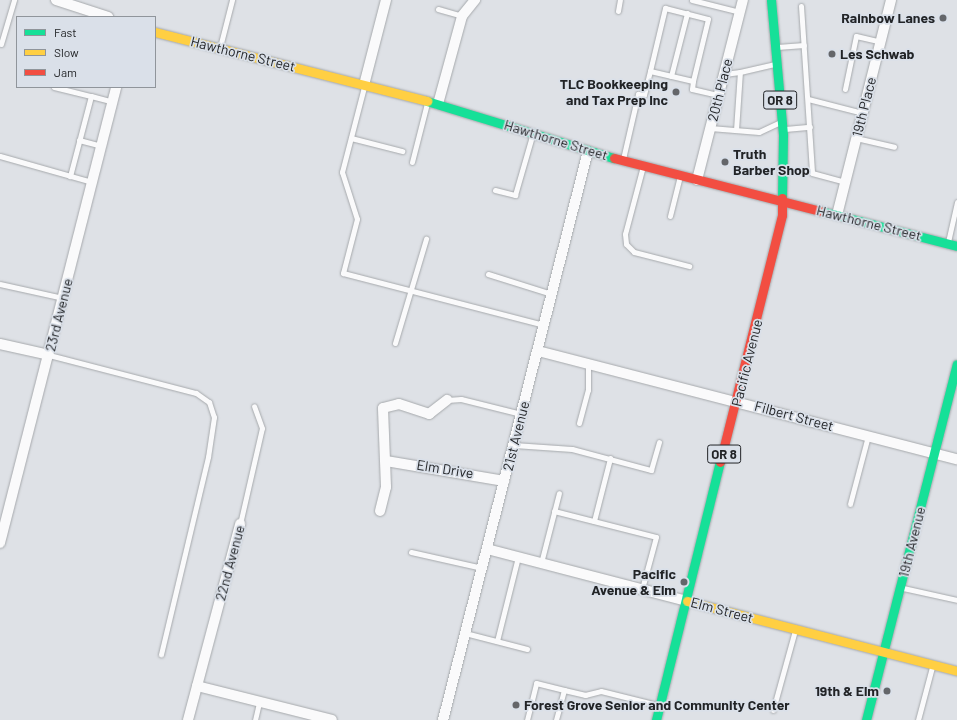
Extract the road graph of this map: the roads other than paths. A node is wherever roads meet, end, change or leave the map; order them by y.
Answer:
1 (14, 0) edge
2 (56, 0) edge
3 (232, 0) edge
4 (386, 0) edge
5 (474, 0) edge
6 (620, 0) edge
7 (692, 0) edge
8 (742, 0) edge
9 (771, 0) edge
10 (891, 0) edge
11 (802, 6) dead end
12 (438, 9) dead end
13 (618, 11) dead end
14 (740, 12) junction
15 (687, 13) junction
16 (105, 16) edge
17 (462, 16) junction
18 (156, 32) edge
19 (881, 42) junction
20 (0, 44) edge
21 (804, 45) junction
22 (775, 47) junction
23 (220, 48) junction
24 (777, 64) junction
25 (650, 71) junction
26 (740, 72) junction
27 (724, 74) junction
28 (671, 76) junction
29 (693, 81) junction
30 (364, 85) junction
31 (58, 88) edge
32 (116, 88) edge
33 (845, 89) dead end
34 (718, 95) junction
35 (91, 96) junction
36 (808, 99) junction
37 (112, 102) junction
38 (427, 102) junction
39 (438, 104) junction
40 (863, 113) junction
41 (782, 125) junction
42 (810, 127) junction
43 (710, 128) junction
44 (736, 130) junction
45 (533, 134) junction
46 (351, 138) junction
47 (856, 138) junction
48 (79, 140) junction
49 (101, 146) junction
50 (894, 147) dead end
51 (402, 151) dead end
52 (588, 151) junction
53 (0, 156) edge
54 (622, 160) junction
55 (412, 162) dead end
56 (643, 166) junction
57 (680, 175) junction
58 (70, 176) junction
59 (697, 180) junction
60 (92, 182) junction
61 (845, 182) junction
62 (495, 190) dead end
63 (784, 201) junction
64 (957, 202) edge
65 (837, 215) junction
66 (670, 216) dead end
67 (426, 239) dead end
68 (947, 243) junction
69 (957, 246) edge
70 (689, 266) dead end
71 (488, 274) dead end
72 (0, 284) edge
73 (409, 290) junction
74 (552, 294) junction
75 (63, 298) junction
76 (544, 325) junction
77 (395, 343) dead end
78 (0, 344) edge
79 (538, 351) junction
80 (49, 356) junction
81 (588, 364) junction
82 (957, 364) edge
83 (448, 400) joint
84 (737, 401) junction
85 (254, 406) dead end
86 (521, 414) junction
87 (580, 423) dead end
88 (868, 436) junction
89 (659, 442) dead end
90 (514, 445) junction
91 (934, 454) junction
92 (610, 458) junction
93 (957, 459) edge
94 (386, 461) junction
95 (504, 481) junction
96 (559, 493) dead end
97 (850, 504) dead end
98 (380, 511) dead end
99 (554, 511) junction
100 (594, 521) junction
101 (240, 524) joint
102 (0, 543) edge
103 (487, 549) junction
104 (411, 552) dead end
105 (518, 557) junction
106 (541, 563) junction
107 (482, 568) junction
108 (900, 587) junction
109 (642, 589) junction
110 (957, 600) edge
111 (687, 601) junction
112 (795, 629) junction
113 (466, 633) junction
114 (497, 641) junction
115 (527, 649) dead end
116 (883, 653) junction
117 (161, 654) dead end
118 (932, 665) junction
119 (957, 671) edge
120 (196, 686) junction
121 (564, 690) junction
122 (259, 702) junction
123 (660, 706) junction
124 (773, 710) dead end
125 (316, 718) edge
126 (188, 720) edge
127 (255, 720) edge
128 (332, 720) edge
129 (443, 720) edge
130 (527, 720) edge
131 (556, 720) edge
132 (656, 720) edge
133 (866, 720) edge
134 (918, 720) edge

1 - 20 lane
2 - 16 street
3 - 23 lane
4 - 30 street
5 - 17 street
6 - 13 lane
7 - 14 lane
8 - 14 street, 20th Place
9 - 22 street, Pacific Avenue / OR 8
10 - 19 street, 19th Place
11 - 21 lane
12 - 17 lane
14 - 27 street, 20th Place
15 - 25 lane
15 - 28 lane
15 - 29 lane
17 - 39 street
18 - 23 street, Hawthorne Street
19 - 33 lane
19 - 40 street, 19th Place
21 - 22 lane
21 - 36 lane
22 - 24 street, Pacific Avenue / OR 8
23 - 30 street, Hawthorne Street
24 - 26 lane
24 - 41 street, Pacific Avenue / OR 8
25 - 28 lane
25 - 54 lane
26 - 27 lane
26 - 44 lane
27 - 34 street, 20th Place
28 - 29 lane
29 - 34 lane
30 - 38 street, Hawthorne Street
30 - 46 lane
31 - 35 lane
32 - 37 street, 23rd Avenue
34 - 43 street, 20th Place
35 - 37 lane
35 - 48 lane
36 - 40 lane
36 - 42 lane
37 - 49 street, 23rd Avenue
38 - 39 street, Hawthorne Street
38 - 55 lane
39 - 45 street, Hawthorne Street
40 - 47 street, 19th Place
41 - 42 lane
41 - 44 lane
41 - 63 street, Pacific Avenue / OR 8
42 - 61 lane
43 - 44 lane
43 - 59 street, 20th Place
45 - 52 street, Hawthorne Street
45 - 62 lane
46 - 51 lane
46 - 73 lane
47 - 50 lane
47 - 61 street, 19th Place
48 - 49 lane
48 - 58 lane
49 - 60 street, 23rd Avenue
52 - 54 street, Hawthorne Street
52 - 74 street, 21st Avenue
53 - 58 lane
54 - 56 street, Hawthorne Street
56 - 57 street, Hawthorne Street
56 - 70 lane
57 - 59 street, Hawthorne Street
57 - 66 lane
58 - 60 lane
59 - 63 street, Hawthorne Street
60 - 75 street, 23rd Avenue
61 - 65 street, 19th Place
63 - 65 street, Hawthorne Street
63 - 84 street, Pacific Avenue / OR 8
64 - 68 lane
65 - 68 street, Hawthorne Street
67 - 73 lane
68 - 69 street, Hawthorne Street
71 - 74 lane
72 - 75 lane
73 - 76 lane
73 - 77 lane
74 - 76 street, 21st Avenue
75 - 80 street, 23rd Avenue
76 - 79 street, 21st Avenue
78 - 80 street
79 - 81 street, Filbert Street
79 - 86 street, 21st Avenue
80 - 102 street, 23rd Avenue
80 - 117 lane
81 - 84 street, Filbert Street
81 - 87 lane
82 - 91 street, 19th Avenue
83 - 86 lane
83 - 94 street
84 - 88 street, Filbert Street
84 - 111 street, Pacific Avenue / OR 8
85 - 101 lane, 22nd Avenue
86 - 90 street, 21st Avenue
88 - 91 street, Filbert Street
88 - 97 lane
89 - 92 lane
90 - 92 lane
90 - 95 street, 21st Avenue
91 - 93 street, Filbert Street
91 - 108 street, 19th Avenue
92 - 100 lane
94 - 95 street, Elm Drive
94 - 98 street
95 - 103 street, 21st Avenue
96 - 99 lane
99 - 100 lane
99 - 106 lane
100 - 109 lane
101 - 120 street, 22nd Avenue
103 - 105 street, Elm Street
103 - 107 street, 21st Avenue
104 - 107 lane
105 - 106 street, Elm Street
105 - 114 lane
106 - 109 street, Elm Street
107 - 113 street, 21st Avenue
108 - 110 lane
108 - 116 street, 19th Avenue
109 - 111 street, Elm Street
111 - 112 street, Elm Street
111 - 123 street, Pacific Avenue / OR 8
112 - 116 street, Elm Street
112 - 124 lane
113 - 114 lane
113 - 129 street, 21st Avenue
114 - 115 lane
116 - 118 street, Elm Street
116 - 133 street, 19th Avenue
118 - 119 street, Elm Street
118 - 134 lane
120 - 122 street
120 - 126 street, 22nd Avenue
121 - 123 lane
121 - 130 lane
121 - 131 lane
122 - 125 street
122 - 127 lane
123 - 132 street, Pacific Avenue / OR 8
125 - 128 street

